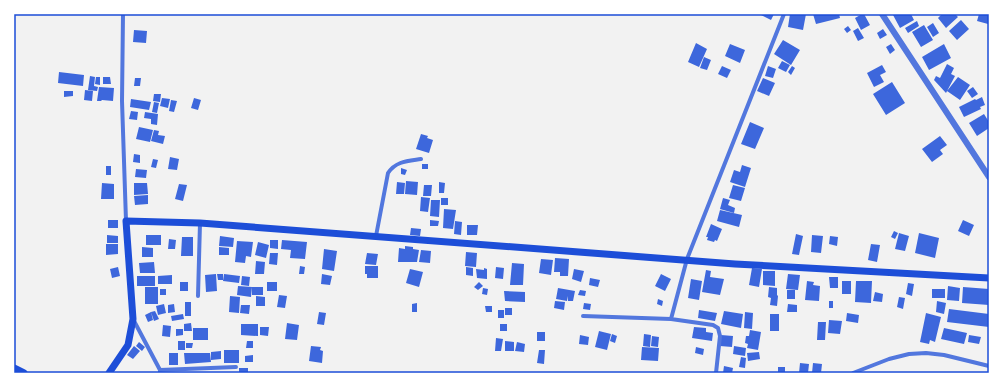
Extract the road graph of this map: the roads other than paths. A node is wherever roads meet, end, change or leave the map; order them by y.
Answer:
1 (123, 14) edge
2 (784, 14) edge
3 (882, 14) edge
4 (421, 159) dead end
5 (989, 177) edge
6 (126, 221) junction
7 (200, 223) junction
8 (376, 236) junction
9 (687, 259) junction
10 (989, 278) edge
11 (198, 296) dead end
12 (583, 316) dead end
13 (133, 319) junction
14 (671, 319) junction
15 (989, 366) edge
16 (236, 367) dead end
17 (14, 368) edge
18 (160, 371) edge
19 (24, 373) edge
20 (109, 373) edge
21 (716, 373) edge
22 (853, 373) edge

1 - 6 street
2 - 9 street
3 - 5 street
4 - 8 street
6 - 7 main road
6 - 13 main road
7 - 8 main road
7 - 11 street
8 - 9 main road
9 - 10 main road
9 - 14 street
12 - 14 street
13 - 18 street
13 - 20 main road
14 - 21 street
15 - 22 street
16 - 18 street
17 - 19 main road

